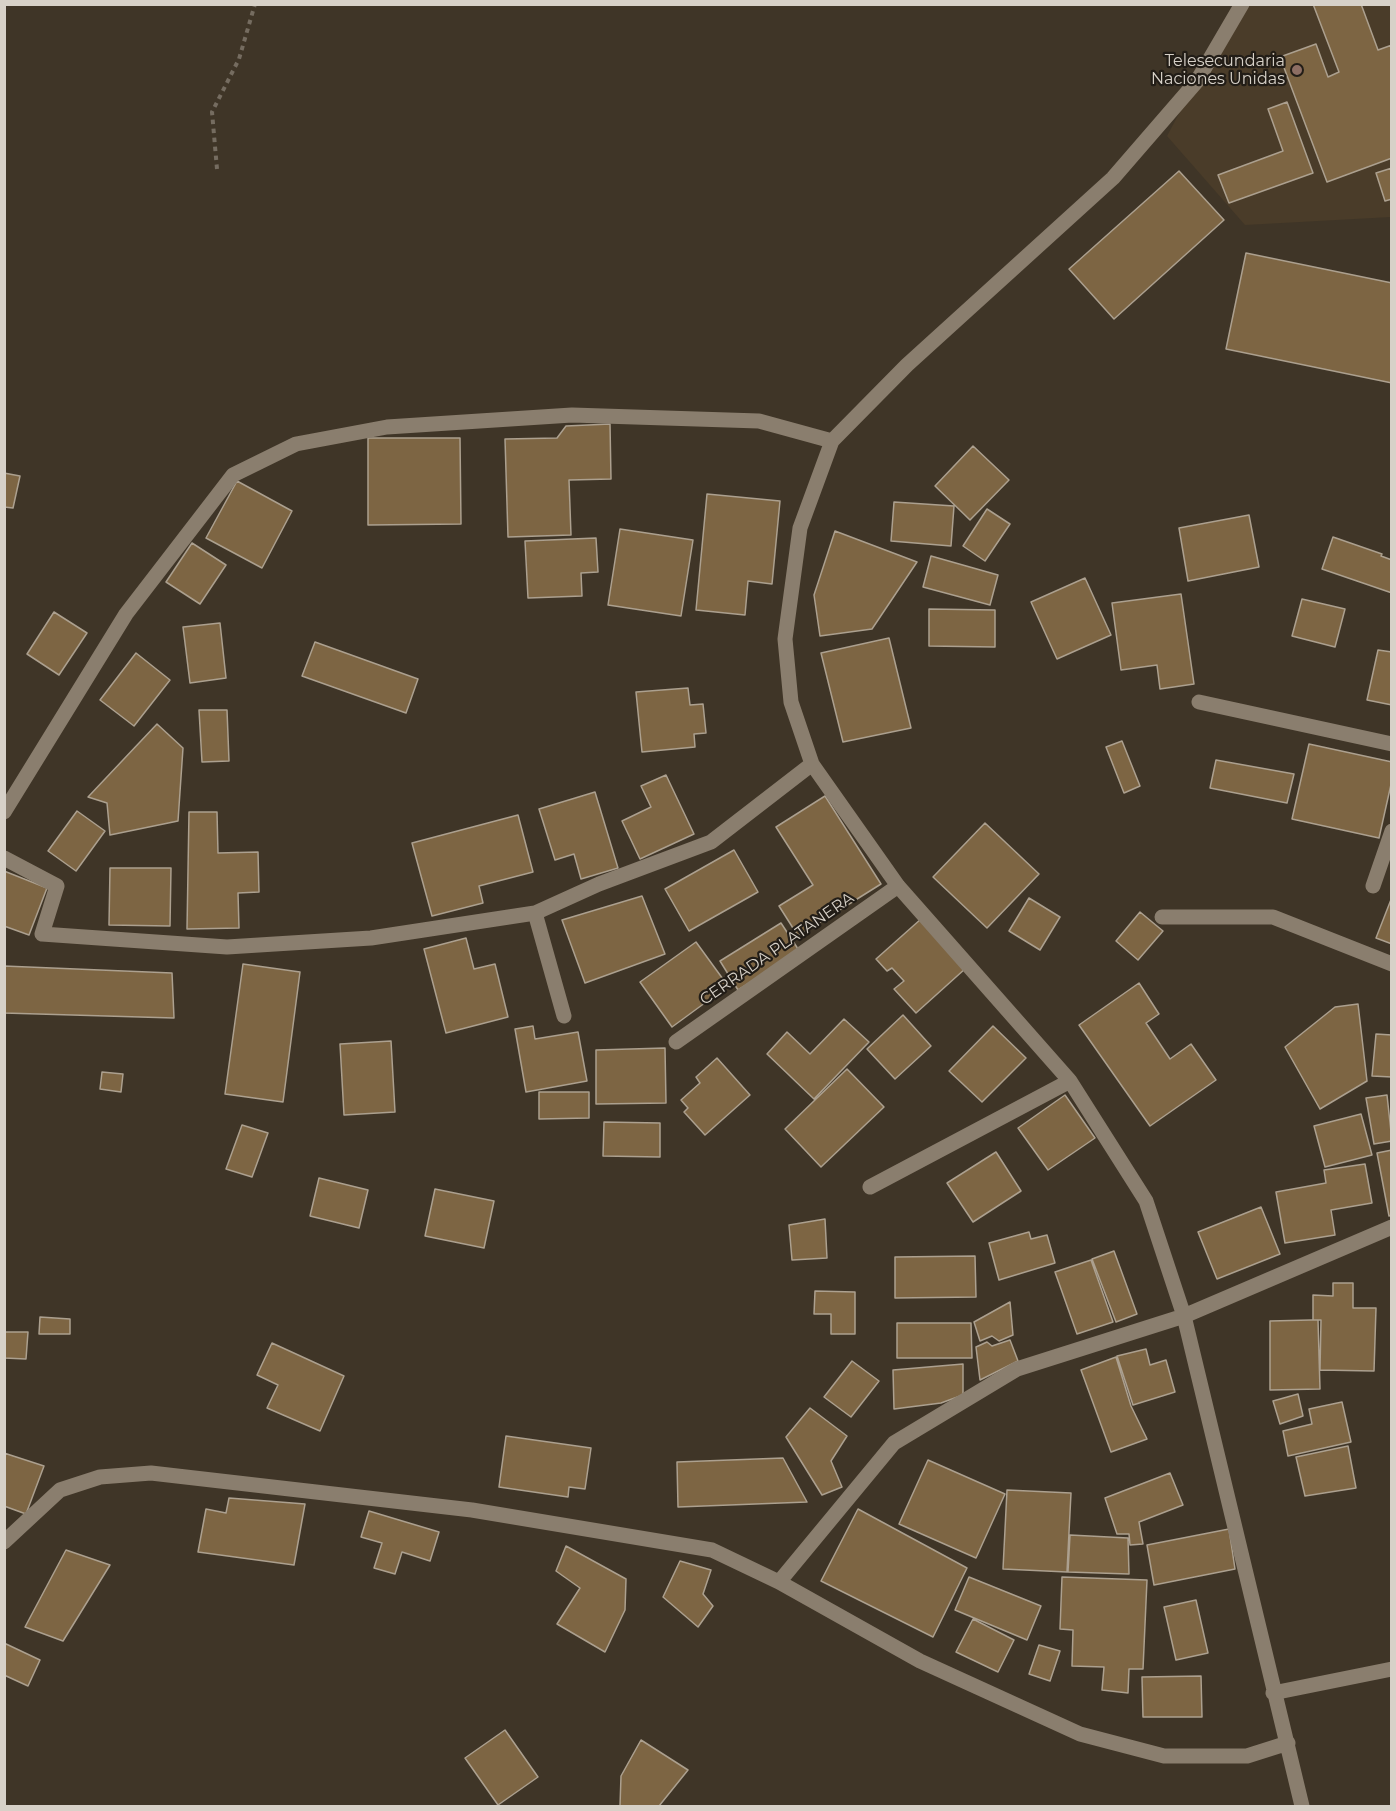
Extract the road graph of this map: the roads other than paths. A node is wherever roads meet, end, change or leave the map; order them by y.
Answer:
1 (1242, 4) edge
2 (832, 441) junction
3 (1199, 702) dead end
4 (1392, 744) edge
5 (812, 764) junction
6 (4, 812) edge
7 (1392, 831) edge
8 (4, 858) edge
9 (898, 886) junction
10 (1373, 886) dead end
11 (535, 913) junction
12 (1162, 917) dead end
13 (1392, 964) edge
14 (564, 1016) dead end
15 (676, 1042) dead end
16 (1070, 1081) junction
17 (870, 1187) dead end
18 (1392, 1227) edge
19 (1184, 1316) junction
20 (4, 1542) edge
21 (779, 1582) junction
22 (1392, 1669) edge
23 (1273, 1693) junction
24 (1288, 1743) junction
25 (1302, 1806) edge

1 - 2 street
2 - 5 street
2 - 6 street
3 - 4 street
5 - 9 street
5 - 11 street
7 - 10 street
8 - 11 street
9 - 15 street, CERRADA PLATANERA
9 - 16 street
11 - 14 street
12 - 13 street
16 - 17 street
16 - 19 street
18 - 19 street
19 - 21 street
19 - 23 street
20 - 21 street
21 - 24 street
22 - 23 street
23 - 24 street
24 - 25 street

